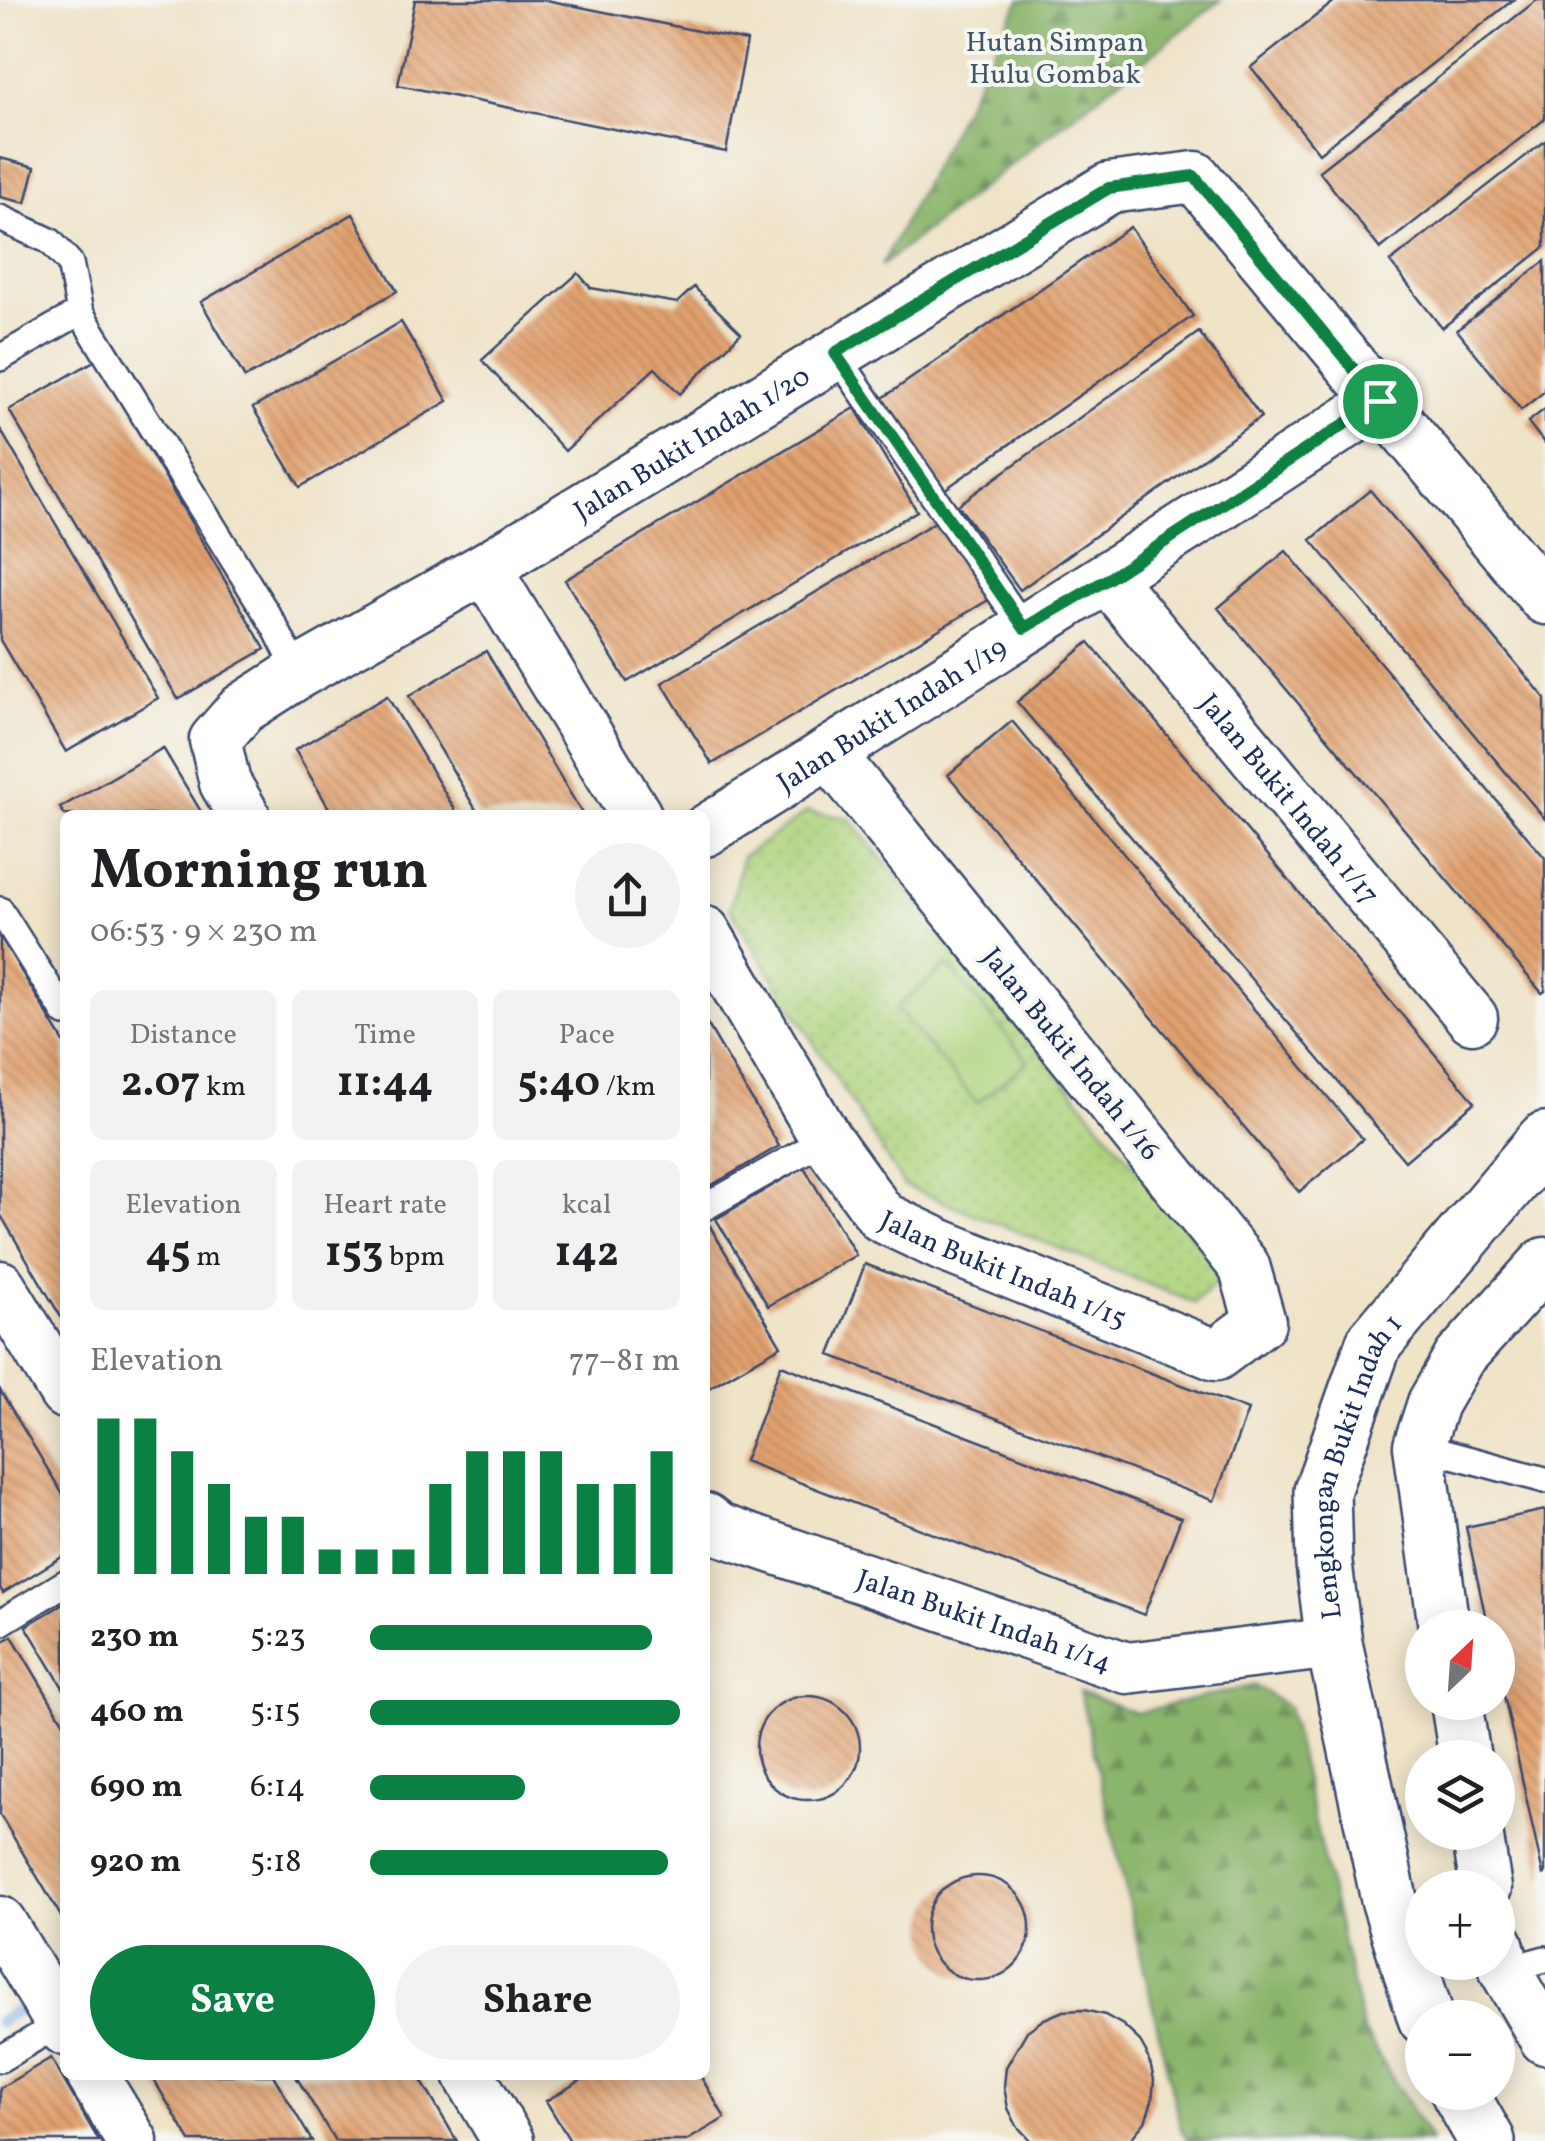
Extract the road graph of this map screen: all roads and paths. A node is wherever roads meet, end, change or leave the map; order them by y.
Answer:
1 (0, 218) edge
2 (80, 312) junction
3 (835, 353) junction
4 (0, 358) edge
5 (1380, 401) junction
6 (484, 568) junction
7 (1108, 579) junction
8 (1545, 599) edge
9 (1024, 628) junction
10 (298, 674) junction
11 (829, 754) junction
12 (241, 810) edge
13 (633, 810) edge
14 (710, 828) edge
15 (0, 910) edge
16 (710, 941) edge
17 (60, 1005) edge
18 (1472, 1018) dead end
19 (826, 1139) junction
20 (1545, 1140) edge
21 (710, 1204) edge
22 (1545, 1263) edge
23 (0, 1286) edge
24 (1216, 1355) joint
25 (60, 1383) edge
26 (1419, 1446) junction
27 (1545, 1480) edge
28 (710, 1523) edge
29 (60, 1587) edge
30 (1442, 1610) edge
31 (0, 1622) edge
32 (1334, 1643) junction
33 (0, 1922) edge
34 (1516, 1958) edge
35 (1421, 2000) edge
36 (60, 2021) edge
37 (60, 2028) edge
38 (1545, 2039) edge
39 (0, 2058) edge
40 (95, 2080) edge
41 (471, 2080) edge
42 (1469, 2110) edge
43 (132, 2141) edge
44 (508, 2141) edge
45 (1486, 2141) edge

1 - 2 lane
2 - 4 lane
2 - 10 lane
3 - 5 street, Jalan Bukit Indah 1/20
3 - 6 street, Jalan Bukit Indah 1/20
3 - 9 lane
5 - 7 street, Jalan Bukit Indah 1/19
5 - 8 street
6 - 10 street, Jalan Bukit Indah 1/20
6 - 13 street
7 - 9 street, Jalan Bukit Indah 1/19
7 - 18 street, Jalan Bukit Indah 1/17
9 - 11 street, Jalan Bukit Indah 1/19
10 - 12 street, Jalan Bukit Indah 1/20
11 - 14 street, Jalan Bukit Indah 1/19
11 - 24 street, Jalan Bukit Indah 1/16
15 - 17 lane
16 - 19 street, Jalan Bukit Indah 1/15
19 - 21 lane
19 - 24 street, Jalan Bukit Indah 1/15
20 - 32 street, Lengkongan Bukit Indah 1
22 - 26 street
23 - 25 street
26 - 27 lane
26 - 30 street
28 - 32 street, Jalan Bukit Indah 1/14
29 - 31 lane
32 - 35 street, Lengkongan Bukit Indah 1
33 - 36 street
34 - 38 street
37 - 39 lane
40 - 43 street
41 - 44 street
42 - 45 street

